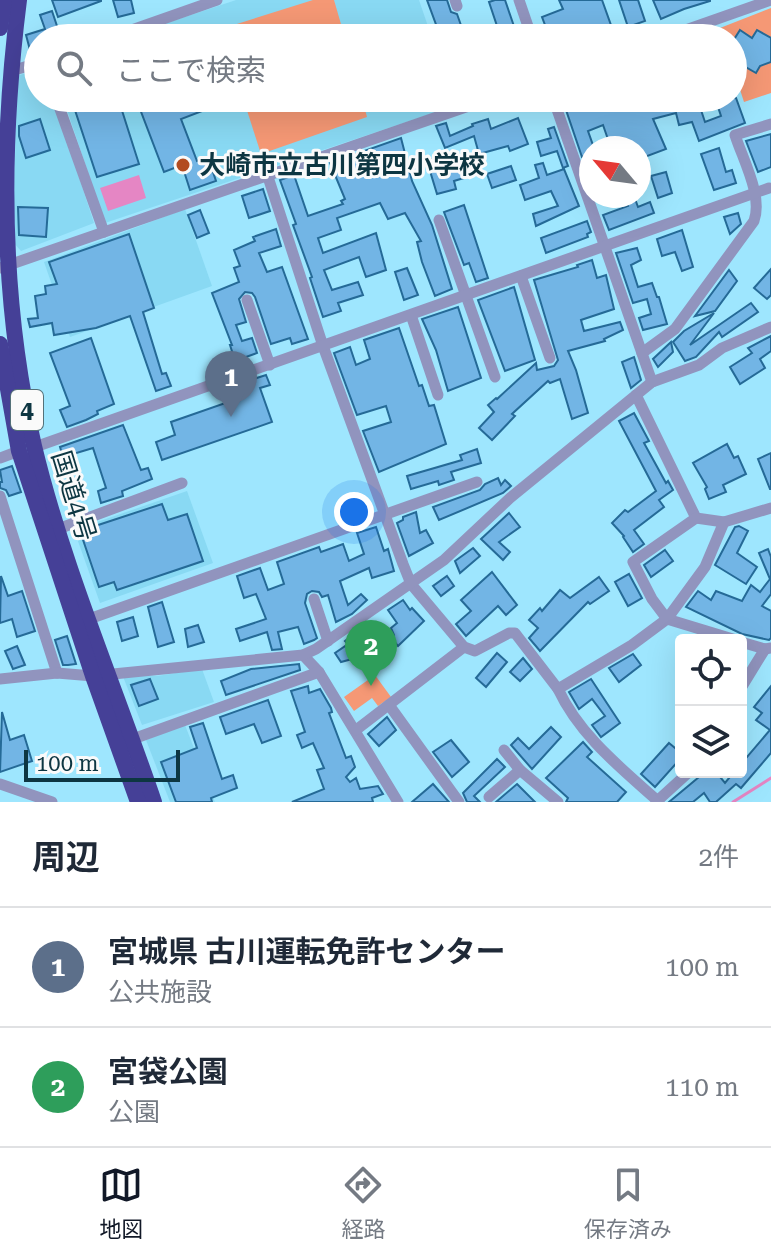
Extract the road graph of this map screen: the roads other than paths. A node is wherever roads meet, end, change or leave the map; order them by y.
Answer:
1 (4, 0) edge
2 (19, 0) edge
3 (519, 0) edge
4 (771, 0) edge
5 (209, 1) edge
6 (147, 24) edge
7 (527, 24) edge
8 (703, 24) edge
9 (0, 28) edge
10 (24, 67) edge
11 (11, 71) junction
12 (61, 112) edge
13 (452, 112) edge
14 (558, 112) edge
15 (771, 124) edge
16 (268, 177) junction
17 (769, 188) edge
18 (754, 194) junction
19 (439, 220) dead end
20 (104, 232) junction
21 (605, 247) junction
22 (4, 266) edge
23 (521, 276) junction
24 (466, 296) junction
25 (247, 300) dead end
26 (411, 315) junction
27 (771, 327) edge
28 (0, 344) edge
29 (323, 346) junction
30 (642, 353) junction
31 (550, 358) dead end
32 (270, 365) junction
33 (495, 377) dead end
34 (652, 382) junction
35 (438, 395) dead end
36 (636, 395) junction
37 (27, 449) junction
38 (0, 458) edge
39 (477, 482) dead end
40 (182, 483) dead end
41 (0, 496) edge
42 (771, 508) edge
43 (382, 513) junction
44 (696, 518) junction
45 (724, 522) junction
46 (58, 529) junction
47 (411, 584) junction
48 (314, 599) dead end
49 (89, 619) junction
50 (667, 619) junction
51 (715, 634) edge
52 (328, 641) junction
53 (747, 643) edge
54 (464, 647) junction
55 (768, 649) edge
56 (303, 655) junction
57 (319, 672) junction
58 (57, 673) junction
59 (101, 675) junction
60 (0, 679) edge
61 (747, 679) edge
62 (558, 689) junction
63 (389, 705) junction
64 (356, 730) junction
65 (133, 739) junction
66 (504, 750) dead end
67 (520, 770) junction
68 (683, 778) edge
69 (0, 784) edge
70 (489, 797) dead end
71 (52, 802) edge
72 (138, 802) edge
73 (154, 802) edge
74 (398, 802) edge
75 (459, 802) edge
76 (558, 802) edge
77 (658, 802) edge

1 - 9 highway
2 - 11 highway, 国道4号 / 4
3 - 7 street
4 - 8 street
5 - 6 street
10 - 11 street
11 - 22 highway, 国道4号 / 4
12 - 20 street
13 - 16 street
14 - 21 street
15 - 18 street
16 - 20 street
16 - 29 street
17 - 18 street
18 - 21 street
18 - 30 street
19 - 24 street
20 - 22 street
21 - 23 street
21 - 30 street
22 - 37 highway, 国道4号 / 4
23 - 24 street
23 - 31 street
24 - 26 street
24 - 33 street
25 - 32 street
26 - 29 street
26 - 35 street
27 - 34 street
28 - 37 highway, 国道4号 / 4
29 - 32 street
29 - 43 street
30 - 34 street
32 - 37 street
34 - 36 street
36 - 44 street
36 - 47 street
37 - 38 street
37 - 46 highway, 国道4号 / 4
37 - 59 highway, 国道4号 / 4
39 - 43 street
40 - 46 street
41 - 58 street
42 - 45 street
43 - 47 street
43 - 49 street
44 - 45 street
44 - 50 street
45 - 50 street
46 - 49 highway, 国道4号 / 4
47 - 52 street
47 - 54 street
48 - 52 street
49 - 59 highway, 国道4号 / 4
50 - 51 street
50 - 62 street
52 - 56 street
53 - 55 street
54 - 62 street
54 - 63 street
55 - 61 street
56 - 57 street
56 - 59 street
57 - 64 street
57 - 65 street
58 - 59 street
58 - 60 street
59 - 65 highway, 国道4号 / 4
59 - 72 highway, 国道4号 / 4
62 - 77 street
63 - 64 street
63 - 75 street
64 - 74 street
65 - 73 highway, 国道4号 / 4
66 - 67 street
67 - 70 street
67 - 76 street
68 - 77 street
69 - 71 street

